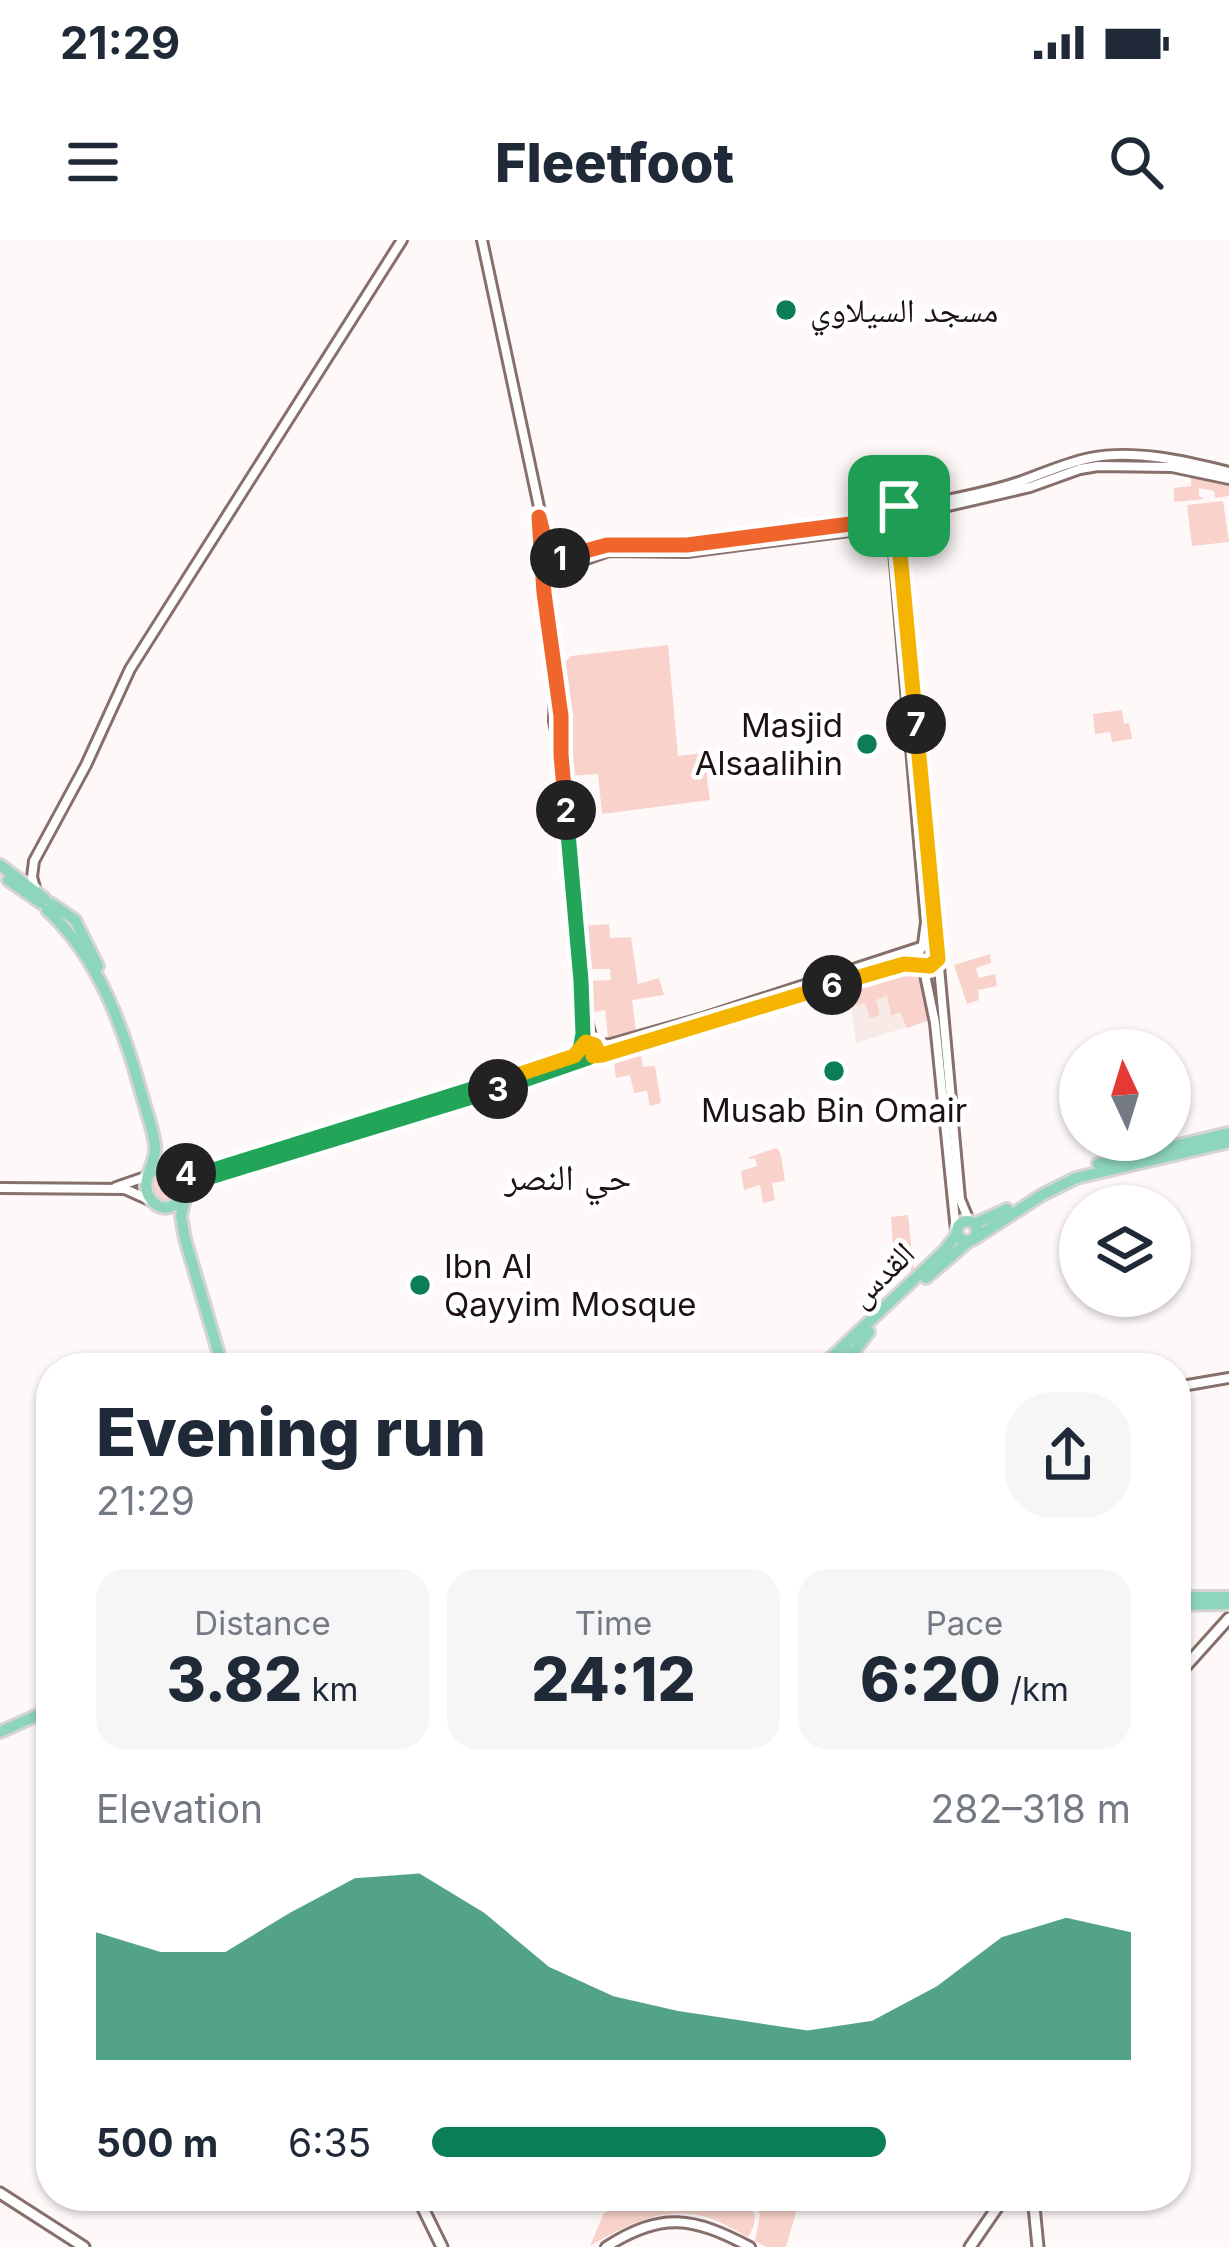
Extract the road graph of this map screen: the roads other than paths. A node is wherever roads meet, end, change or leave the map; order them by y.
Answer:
1 (402, 240) edge
2 (482, 240) edge
3 (1229, 475) edge
4 (894, 515) junction
5 (898, 562) junction
6 (550, 565) junction
7 (34, 861) junction
8 (1, 869) edge
9 (44, 901) junction
10 (66, 921) junction
11 (936, 939) junction
12 (922, 946) junction
13 (938, 956) junction
14 (922, 965) junction
15 (582, 995) junction
16 (594, 1044) junction
17 (581, 1047) junction
18 (591, 1057) junction
19 (1229, 1132) edge
20 (1229, 1142) edge
21 (181, 1170) junction
22 (149, 1174) junction
23 (0, 1188) edge
24 (109, 1188) junction
25 (187, 1194) junction
26 (157, 1204) junction
27 (971, 1223) junction
28 (957, 1233) junction
29 (972, 1240) junction
30 (216, 1353) edge
31 (217, 1353) edge
32 (854, 1353) edge
33 (856, 1353) edge
34 (1229, 1376) edge
35 (1191, 1382) edge
36 (1191, 1601) edge
37 (1228, 1607) edge
38 (1191, 1654) edge
39 (36, 1713) edge
40 (0, 1729) edge
41 (0, 2196) edge
42 (427, 2211) edge
43 (995, 2211) edge
44 (1034, 2211) edge
45 (84, 2247) edge
46 (445, 2247) edge
47 (606, 2247) edge
48 (750, 2247) edge
49 (970, 2247) edge
50 (1038, 2247) edge

1 - 7 street
2 - 6 street
3 - 4 street
4 - 5 street
4 - 6 street
5 - 11 street
5 - 12 street
6 - 15 street
7 - 8 street
7 - 9 street
8 - 9 main road
9 - 10 main road
10 - 21 main road
10 - 22 main road
11 - 12 street
11 - 13 street
12 - 14 street
12 - 16 street
13 - 14 street
13 - 27 street
14 - 18 street
14 - 28 street
15 - 16 street
15 - 17 street
16 - 17 street
16 - 18 street
17 - 18 street
17 - 21 street
18 - 25 street
19 - 27 main road
20 - 29 main road, القدس
21 - 22 main road
21 - 25 main road
22 - 24 street
22 - 26 main road
23 - 24 street
24 - 26 street
25 - 26 main road
25 - 31 main road
26 - 30 main road
27 - 28 main road
27 - 29 main road
28 - 29 main road
28 - 33 main road, القدس
29 - 32 main road, القدس
34 - 35 street
36 - 37 main road
37 - 38 main road
39 - 40 main road
41 - 45 main road
42 - 46 main road
43 - 49 main road
44 - 50 main road
47 - 48 street

